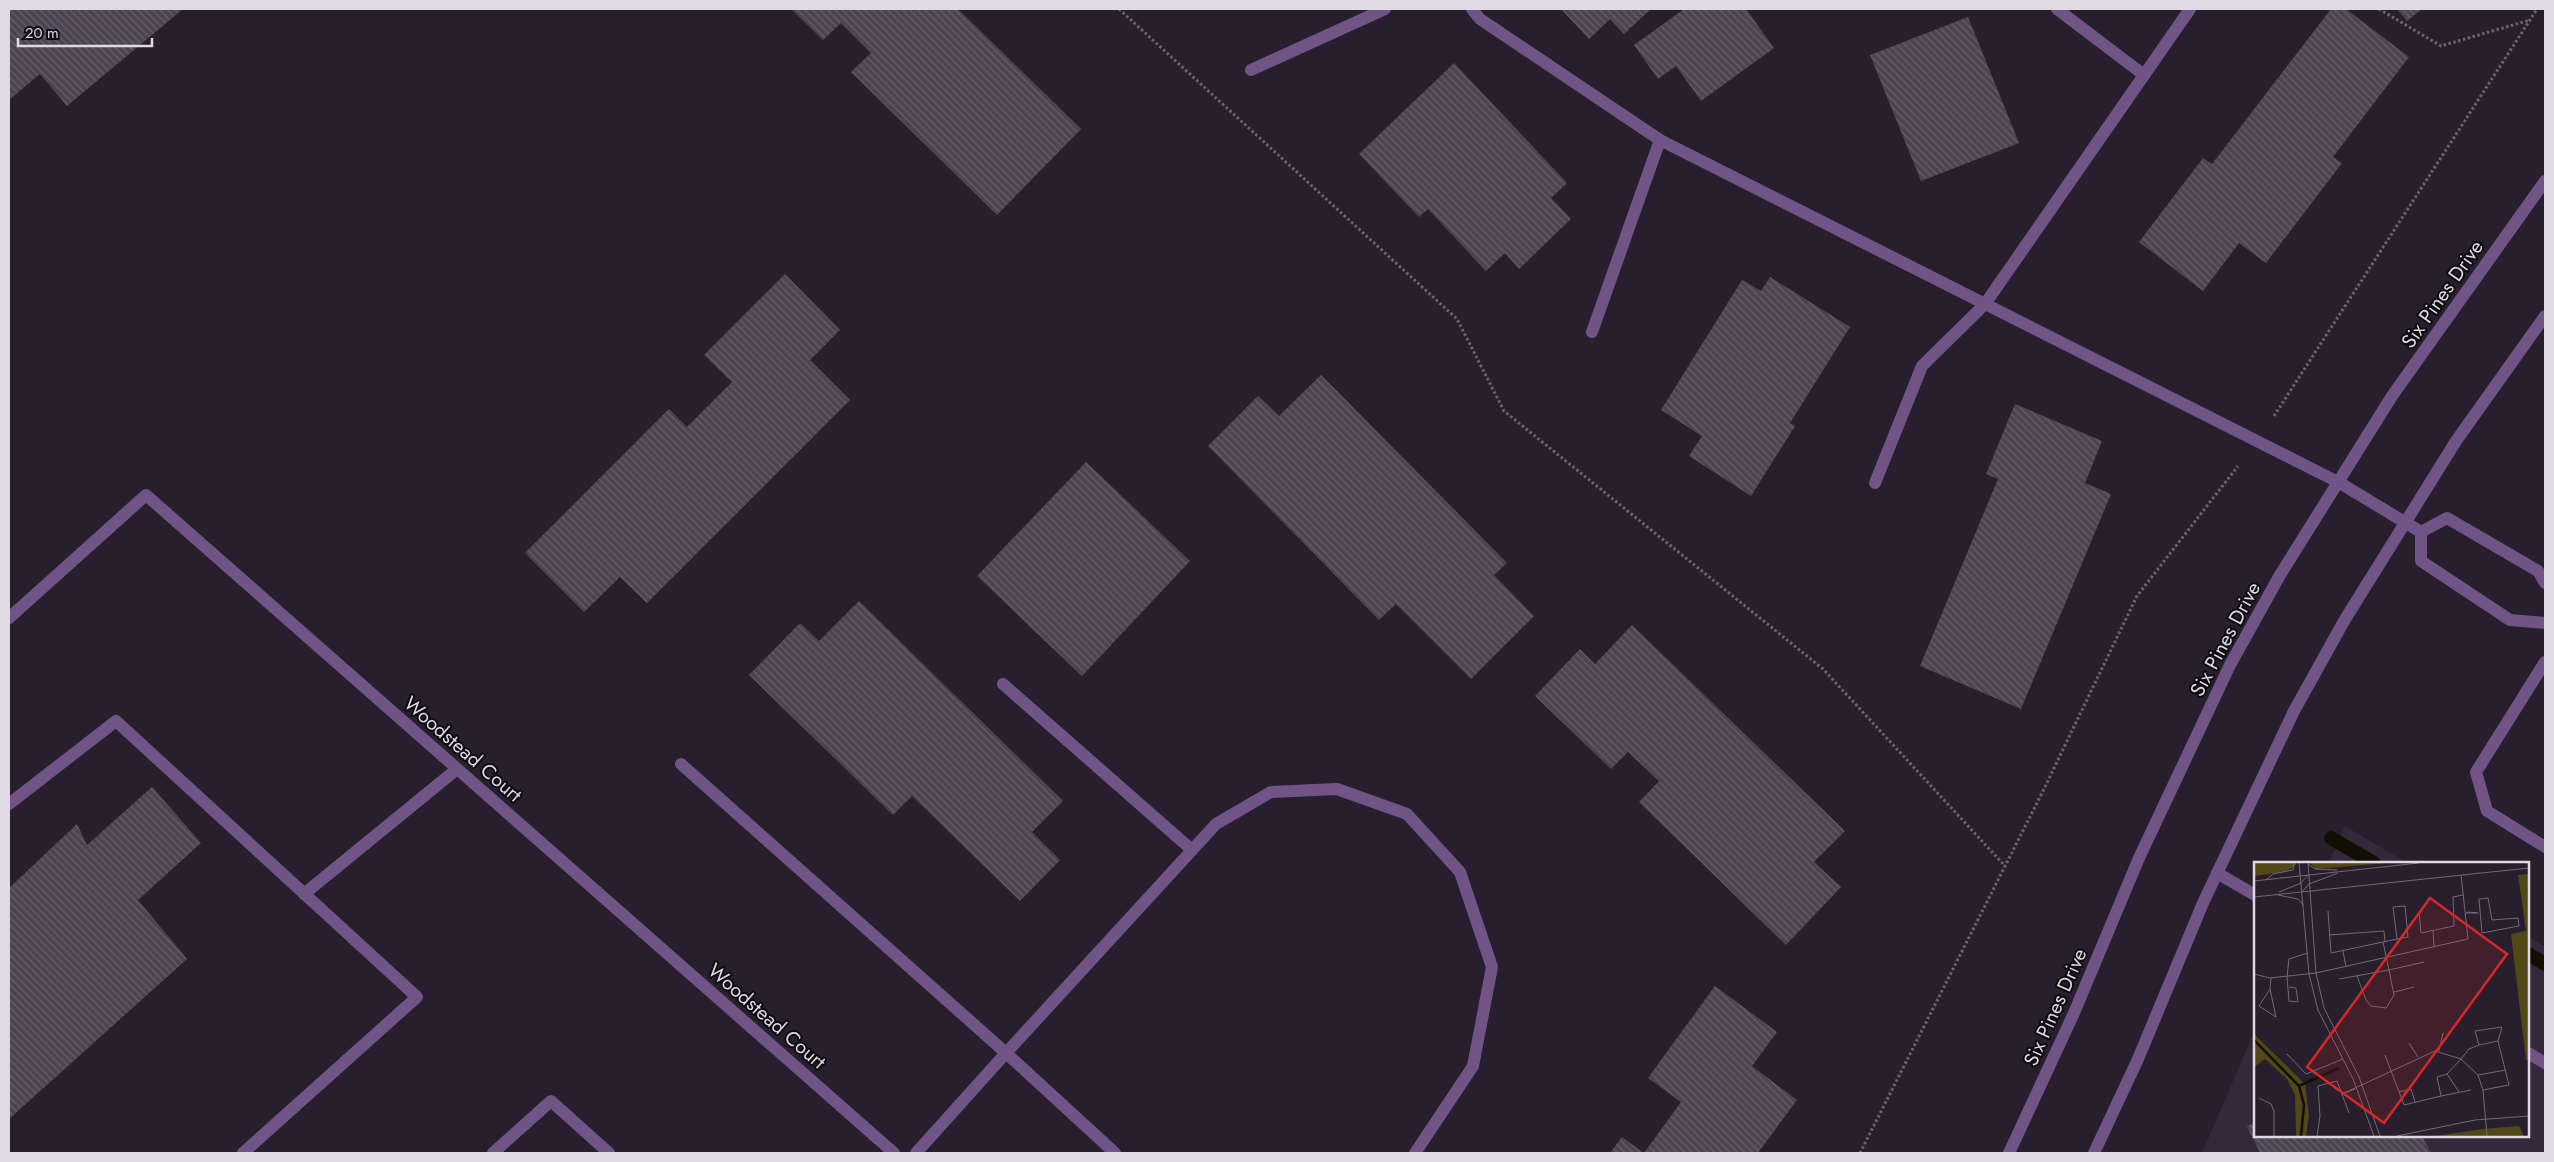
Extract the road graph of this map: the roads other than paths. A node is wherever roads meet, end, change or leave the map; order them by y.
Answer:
1 (1386, 9) edge
2 (1472, 9) edge
3 (2057, 9) edge
4 (2190, 9) edge
5 (1251, 70) dead end
6 (2144, 75) junction
7 (1660, 140) junction
8 (2545, 181) edge
9 (1985, 304) junction
10 (2545, 316) edge
11 (1592, 332) dead end
12 (1875, 483) dead end
13 (2340, 483) junction
14 (2407, 522) junction
15 (2422, 532) junction
16 (2545, 584) edge
17 (9, 618) edge
18 (2545, 623) edge
19 (2545, 662) edge
20 (1003, 684) dead end
21 (681, 764) dead end
22 (457, 769) junction
23 (9, 804) edge
24 (2545, 846) edge
25 (1192, 850) junction
26 (2217, 873) junction
27 (304, 894) junction
28 (2254, 894) edge
29 (1006, 1053) junction
30 (2529, 1054) edge
31 (2545, 1063) edge
32 (243, 1153) edge
33 (493, 1153) edge
34 (609, 1153) edge
35 (894, 1153) edge
36 (916, 1153) edge
37 (1115, 1153) edge
38 (1415, 1153) edge
39 (2009, 1153) edge
40 (2094, 1153) edge

1 - 5 street
2 - 7 street
3 - 6 street
4 - 6 street
6 - 9 street
7 - 9 street
7 - 11 street
8 - 13 street, Six Pines Drive
9 - 12 street
9 - 13 street
10 - 14 street
13 - 14 street
13 - 39 street, Six Pines Drive
14 - 15 street
14 - 26 street
15 - 16 street
15 - 18 street
17 - 22 street, Woodstead Court
19 - 24 street
20 - 25 street
21 - 29 street
22 - 27 street
22 - 35 street, Woodstead Court
23 - 27 street
25 - 29 street
25 - 38 street
26 - 28 street
26 - 40 street
27 - 32 street
29 - 36 street
29 - 37 street
30 - 31 street
33 - 34 street

